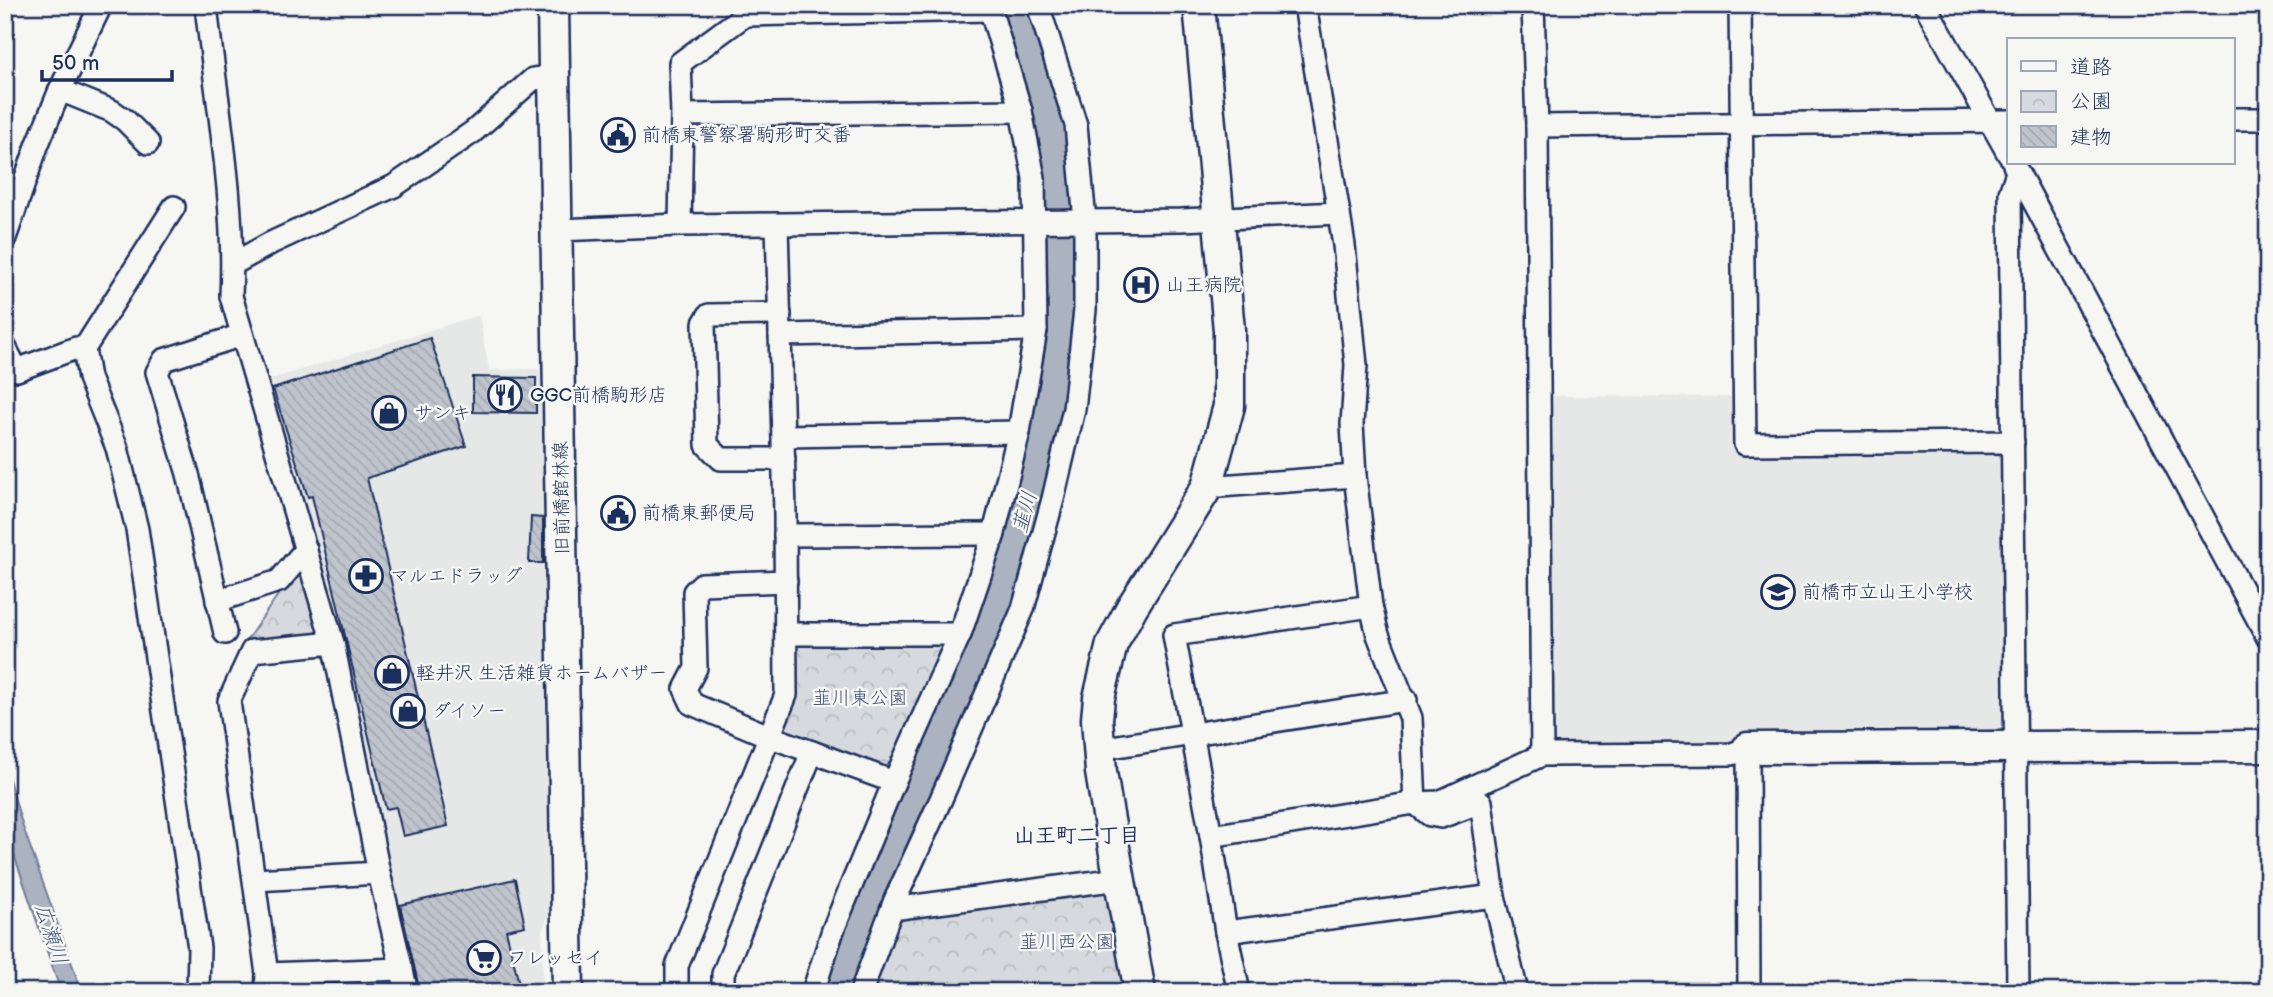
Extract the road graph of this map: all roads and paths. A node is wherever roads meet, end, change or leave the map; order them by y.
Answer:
1 (101, 5) edge
2 (206, 5) edge
3 (553, 5) edge
4 (1038, 5) edge
5 (1199, 5) edge
6 (1305, 5) edge
7 (1533, 5) edge
8 (1740, 5) edge
9 (1925, 5) edge
10 (990, 7) edge
11 (748, 10) edge
12 (553, 77) junction
13 (60, 90) junction
14 (1021, 111) junction
15 (682, 115) junction
16 (2234, 119) edge
17 (2268, 119) edge
18 (2000, 122) edge
19 (1741, 123) junction
20 (1536, 126) junction
21 (148, 143) dead end
22 (2007, 145) edge
23 (2013, 164) edge
24 (174, 207) dead end
25 (1339, 213) junction
26 (1219, 216) junction
27 (1080, 221) junction
28 (1037, 222) junction
29 (680, 225) junction
30 (777, 225) junction
31 (558, 230) junction
32 (5, 238) edge
33 (233, 264) junction
34 (780, 324) junction
35 (1036, 330) junction
36 (242, 335) junction
37 (5, 347) edge
38 (84, 349) junction
39 (1018, 432) junction
40 (783, 436) junction
41 (2013, 442) junction
42 (783, 459) junction
43 (1355, 476) junction
44 (1206, 487) junction
45 (994, 534) junction
46 (785, 536) junction
47 (306, 549) junction
48 (786, 581) junction
49 (217, 601) junction
50 (1371, 606) junction
51 (225, 633) dead end
52 (960, 634) junction
53 (787, 635) junction
54 (2268, 638) edge
55 (333, 643) junction
56 (1406, 700) junction
57 (1192, 736) junction
58 (771, 737) junction
59 (2268, 746) edge
60 (1748, 748) junction
61 (2016, 748) junction
62 (1099, 750) junction
63 (812, 752) junction
64 (1542, 755) junction
65 (894, 782) junction
66 (1415, 803) junction
67 (1211, 836) junction
68 (379, 873) junction
69 (1119, 879) junction
70 (255, 880) junction
71 (1494, 896) junction
72 (892, 909) junction
73 (1226, 932) junction
74 (402, 969) junction
75 (267, 983) edge
76 (1513, 991) edge
77 (198, 992) edge
78 (407, 992) edge
79 (568, 992) edge
80 (677, 992) edge
81 (723, 992) edge
82 (813, 992) edge
83 (861, 992) edge
84 (1140, 992) edge
85 (1239, 992) edge
86 (1749, 992) edge
87 (2018, 992) edge

1 - 13 street
2 - 33 street
3 - 12 street, 旧前橋館林線
4 - 27 street
5 - 26 street
6 - 25 street
7 - 20 street
8 - 19 street
9 - 18 street
10 - 11 street
10 - 14 street
11 - 15 street
12 - 31 street, 旧前橋館林線
12 - 33 street
13 - 21 street
13 - 32 street
14 - 15 street
14 - 28 street
15 - 29 street
16 - 17 street
18 - 19 street
18 - 22 street
19 - 20 street
19 - 41 street
20 - 64 street
23 - 41 street
23 - 54 street
24 - 38 street
25 - 26 street
25 - 43 street
26 - 27 street
26 - 44 street
27 - 28 street
27 - 72 street
28 - 30 street
28 - 35 street
29 - 30 street
29 - 31 street
30 - 34 street
31 - 79 street, 旧前橋館林線
33 - 36 street
34 - 35 street
34 - 40 street
34 - 42 street
35 - 39 street
36 - 47 street
36 - 49 street
37 - 38 street
38 - 77 street
39 - 40 street
39 - 45 street
40 - 42 street
41 - 61 street
42 - 46 street
43 - 44 street
43 - 50 street
44 - 62 street
45 - 46 street
45 - 52 street
46 - 48 street
47 - 49 street
47 - 55 street
48 - 53 street
48 - 58 street
49 - 51 street
50 - 56 street
50 - 57 street
52 - 53 street
52 - 65 street
53 - 58 street
55 - 68 street
55 - 70 street
56 - 57 street
56 - 66 street
57 - 62 street
57 - 67 street
58 - 63 street
58 - 80 street
59 - 61 street
60 - 61 street
60 - 64 street
60 - 86 street
61 - 87 street
62 - 69 street
63 - 65 street
63 - 81 street
64 - 66 street
65 - 82 street
66 - 67 street
66 - 71 street
67 - 73 street
68 - 70 street
68 - 74 street
69 - 72 street
69 - 84 street
70 - 75 street
71 - 73 street
71 - 76 street
72 - 83 street
73 - 85 street
74 - 75 street
74 - 78 street

